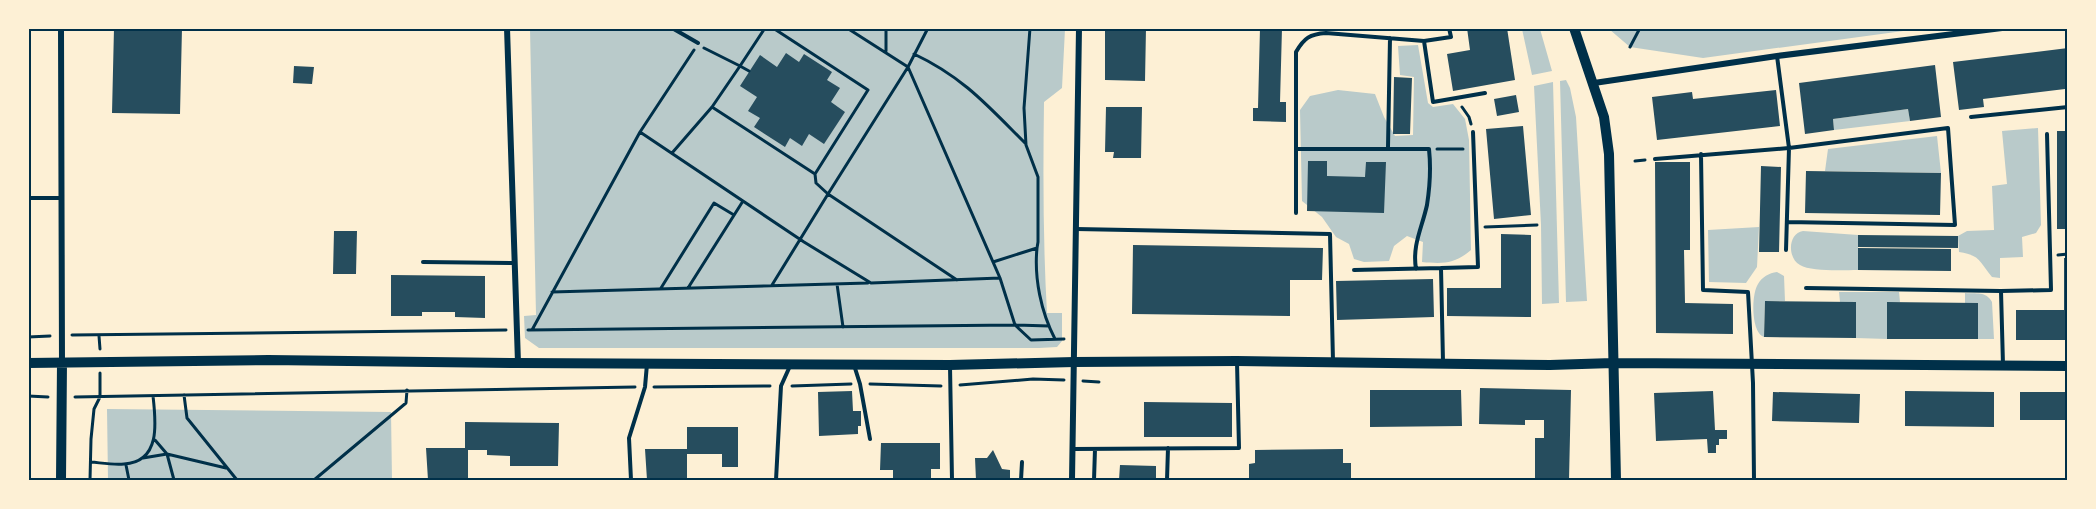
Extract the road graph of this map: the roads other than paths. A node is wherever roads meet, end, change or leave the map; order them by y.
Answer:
1 (62, 28) edge
2 (507, 28) edge
3 (672, 28) edge
4 (1079, 28) edge
5 (1449, 28) edge
6 (1574, 28) edge
7 (2002, 28) edge
8 (1390, 38) junction
9 (1424, 41) junction
10 (698, 43) road end
11 (1777, 56) junction
12 (1594, 83) junction
13 (1485, 93) dead end
14 (2067, 107) edge
15 (1971, 117) dead end
16 (1473, 132) road end
17 (2047, 134) dead end
18 (1388, 147) junction
19 (1789, 148) junction
20 (1296, 149) junction
21 (1701, 154) junction
22 (1655, 159) dead end
23 (28, 198) edge
24 (62, 198) junction
25 (1296, 213) dead end
26 (1787, 222) junction
27 (1075, 229) junction
28 (1785, 250) dead end
29 (423, 262) dead end
30 (514, 263) junction
31 (1441, 268) junction
32 (1416, 269) junction
33 (1354, 270) dead end
34 (1806, 288) dead end
35 (2001, 291) junction
36 (1237, 361) junction
37 (62, 362) junction
38 (1074, 362) junction
39 (1333, 362) junction
40 (28, 363) edge
41 (518, 363) junction
42 (648, 363) junction
43 (791, 363) junction
44 (1443, 363) junction
45 (1613, 363) junction
46 (854, 364) junction
47 (950, 365) junction
48 (1751, 365) junction
49 (2003, 366) junction
50 (2067, 366) edge
51 (870, 439) dead end
52 (1168, 448) junction
53 (1072, 449) junction
54 (1095, 449) junction
55 (1022, 462) dead end
56 (61, 480) edge
57 (631, 480) edge
58 (777, 480) edge
59 (952, 480) edge
60 (1021, 480) edge
61 (1072, 480) edge
62 (1094, 480) edge
63 (1167, 480) edge
64 (1616, 480) edge
65 (1754, 480) edge

1 - 24 street
2 - 30 street
3 - 10 lane
4 - 27 street
5 - 9 lane
6 - 12 main road
7 - 11 street
8 - 9 lane
8 - 18 lane
8 - 20 lane
9 - 13 lane
11 - 12 street
11 - 19 lane
12 - 45 main road
14 - 15 lane
16 - 31 lane
17 - 35 lane
18 - 20 lane
18 - 32 lane
19 - 21 lane
19 - 26 lane
19 - 26 lane
20 - 25 lane
21 - 22 lane
21 - 48 lane
23 - 24 lane
24 - 37 street
26 - 28 lane
27 - 38 street
27 - 39 lane
29 - 30 lane
30 - 41 street
31 - 32 lane
31 - 44 lane
32 - 33 lane
34 - 35 lane
35 - 49 lane
36 - 38 main road
36 - 39 main road
36 - 52 lane
37 - 40 main road
37 - 41 main road
37 - 56 main road
38 - 47 main road
38 - 53 street
39 - 44 main road
41 - 42 main road
42 - 43 main road
42 - 57 lane
43 - 46 main road
43 - 58 lane
44 - 45 main road
45 - 48 main road
45 - 64 main road
46 - 47 main road
46 - 51 lane
47 - 59 lane
48 - 49 main road
48 - 65 lane
49 - 50 main road
52 - 54 lane
52 - 63 lane
53 - 54 lane
53 - 61 street
54 - 62 lane
55 - 60 lane

